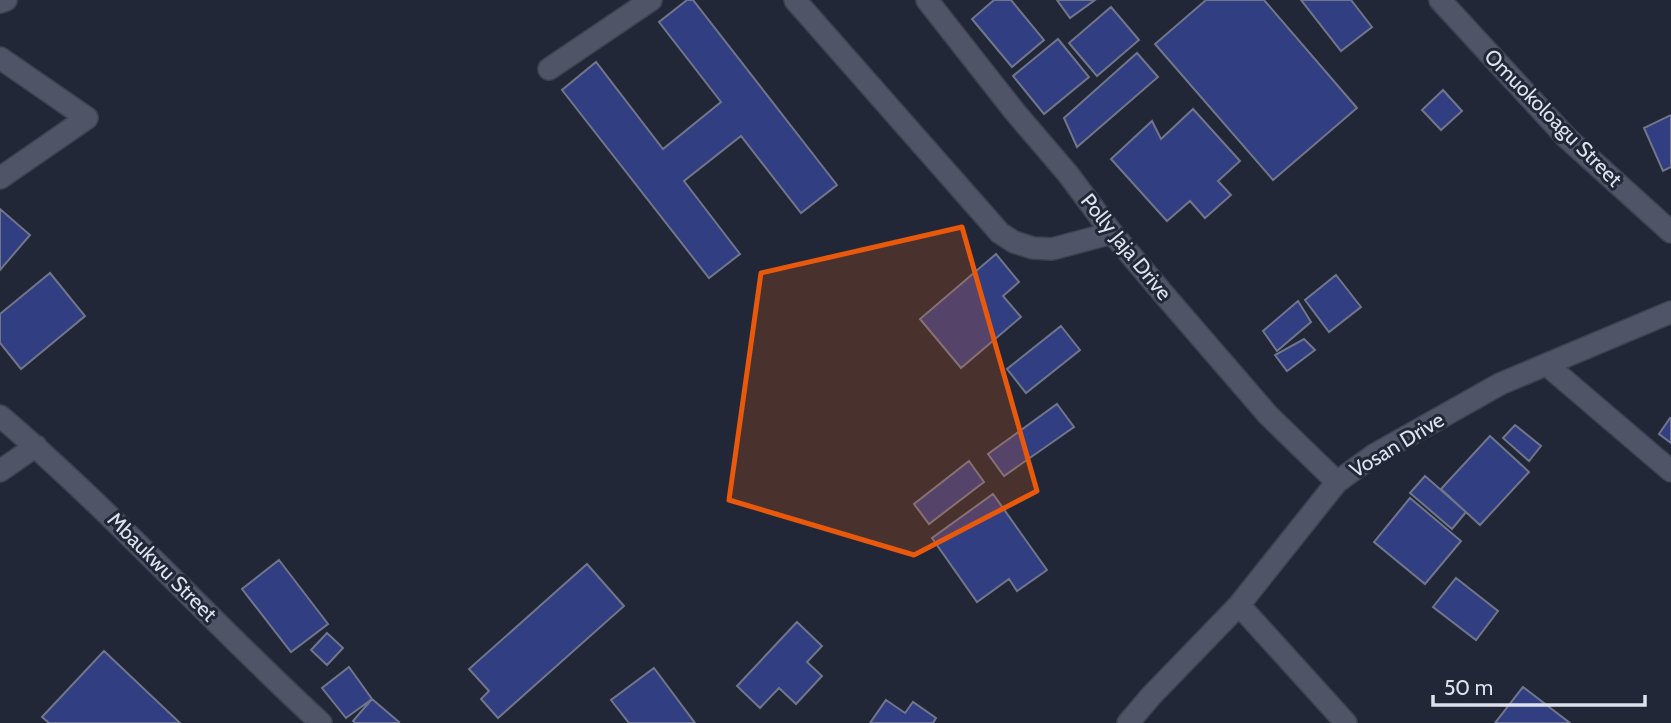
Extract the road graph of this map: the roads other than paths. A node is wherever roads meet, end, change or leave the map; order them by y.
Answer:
1 (6, 0) edge
2 (651, 0) edge
3 (795, 0) edge
4 (927, 0) edge
5 (1440, 0) edge
6 (0, 2) edge
7 (0, 58) edge
8 (549, 69) dead end
9 (0, 178) edge
10 (1671, 232) edge
11 (1112, 233) junction
12 (1671, 312) edge
13 (1547, 365) junction
14 (0, 416) edge
15 (36, 446) junction
16 (0, 471) edge
17 (1671, 471) edge
18 (1337, 482) junction
19 (1239, 605) junction
20 (321, 723) edge
21 (1128, 723) edge
22 (1346, 723) edge

1 - 6 street
2 - 8 street
3 - 11 street
4 - 11 street, Polly Jaja Drive
5 - 10 street, Omuokoloagu Street
7 - 9 street
11 - 18 street, Polly Jaja Drive
12 - 13 street, Vosan Drive
13 - 17 street
13 - 18 street, Vosan Drive
14 - 15 street, Mbaukwu Street
15 - 16 street
15 - 20 street, Mbaukwu Street
18 - 19 street, Vosan Drive
19 - 21 street, Vosan Drive
19 - 22 street

